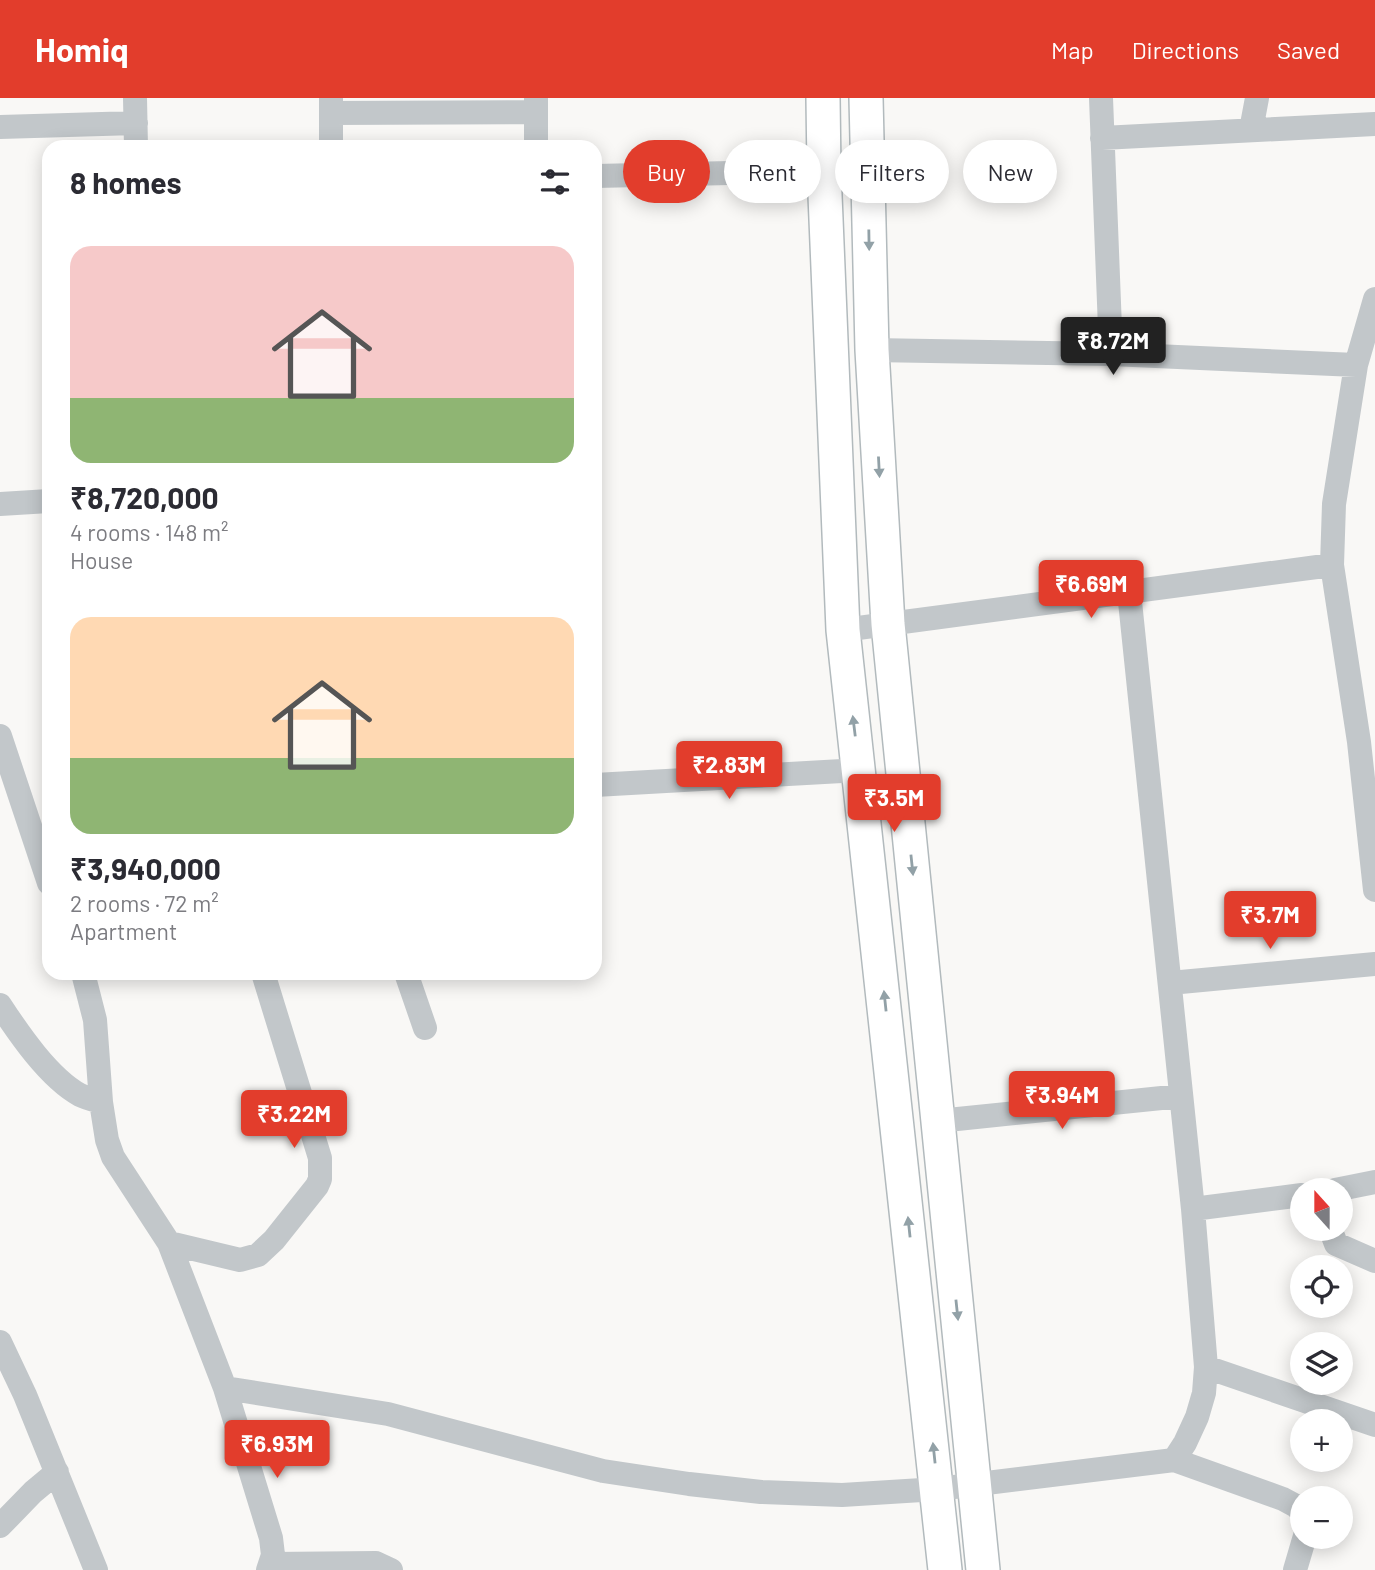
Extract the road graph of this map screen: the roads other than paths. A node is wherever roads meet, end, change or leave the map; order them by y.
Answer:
1 (135, 98) edge
2 (823, 98) edge
3 (866, 98) edge
4 (1101, 98) edge
5 (1257, 98) edge
6 (536, 105) edge
7 (331, 106) edge
8 (1375, 124) edge
9 (0, 127) edge
10 (1251, 130) junction
11 (136, 135) edge
12 (1101, 138) junction
13 (331, 140) edge
14 (536, 140) edge
15 (824, 171) junction
16 (602, 176) edge
17 (1375, 299) edge
18 (872, 350) junction
19 (1111, 354) junction
20 (1356, 365) junction
21 (42, 502) edge
22 (0, 505) edge
23 (1332, 565) junction
24 (1129, 592) junction
25 (888, 624) junction
26 (843, 630) junction
27 (0, 736) edge
28 (860, 770) junction
29 (602, 785) edge
30 (42, 862) edge
31 (1375, 890) edge
32 (1375, 964) edge
33 (85, 980) edge
34 (265, 980) edge
35 (408, 980) edge
36 (1170, 984) junction
37 (0, 1005) edge
38 (425, 1028) dead end
39 (1181, 1096) junction
40 (100, 1102) junction
41 (938, 1121) junction
42 (1375, 1182) edge
43 (1353, 1186) edge
44 (1290, 1197) edge
45 (1193, 1209) junction
46 (1335, 1241) edge
47 (169, 1243) junction
48 (1375, 1261) edge
49 (0, 1342) edge
50 (1206, 1367) junction
51 (225, 1388) junction
52 (1375, 1424) edge
53 (1174, 1460) junction
54 (57, 1472) junction
55 (974, 1485) junction
56 (938, 1489) junction
57 (1290, 1503) edge
58 (0, 1525) edge
59 (1301, 1549) edge
60 (270, 1567) edge
61 (96, 1570) edge
62 (391, 1570) edge
63 (945, 1570) edge
64 (983, 1570) edge
65 (1295, 1570) edge

1 - 11 street
2 - 15 street
3 -> 18 street
4 - 12 street
5 - 10 street
6 - 7 street
6 - 14 street
7 - 13 street
8 - 10 street
9 - 11 street
10 - 12 street
12 - 19 street
15 - 16 street
15 - 26 street
17 - 20 street
18 - 19 street
18 -> 25 street
19 - 20 street
20 - 23 street
21 - 22 street
23 - 24 street
23 - 31 street
24 - 25 street
24 - 36 street
25 - 26 street
25 -> 41 street
28 -> 26 street
27 - 30 street
28 - 29 street
56 -> 28 street
32 - 36 street
33 - 40 street
34 - 47 street
35 - 38 street
36 - 39 street
37 - 40 street
39 - 41 street
39 - 45 street
40 - 47 street
41 -> 55 street
42 - 43 street
44 - 45 street
45 - 50 street
46 - 48 street
47 - 51 street
49 - 54 street
50 - 52 street
50 - 53 street
51 - 56 street
51 - 60 street
53 - 55 street
53 - 57 street
54 - 58 street
54 - 61 street
55 - 56 street
55 - 64 street
56 - 63 street
59 - 65 street
60 - 62 street

